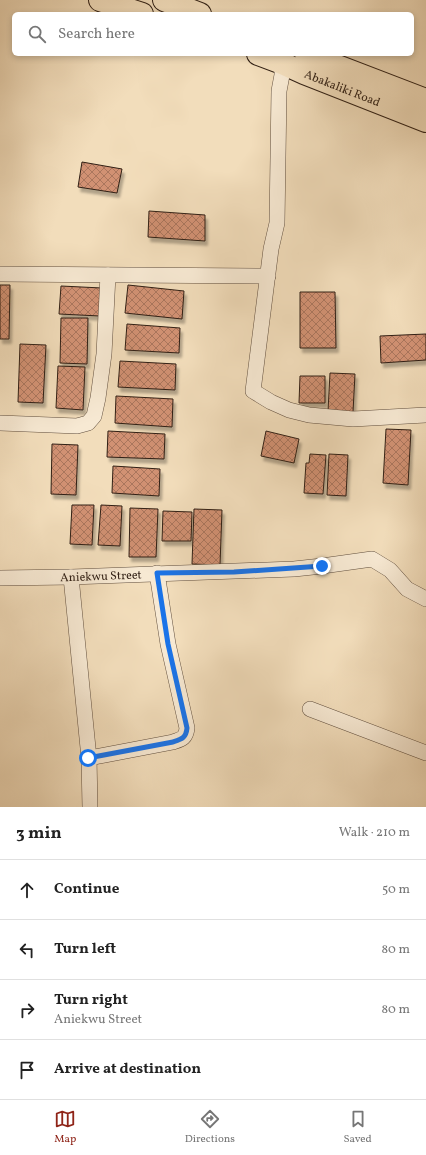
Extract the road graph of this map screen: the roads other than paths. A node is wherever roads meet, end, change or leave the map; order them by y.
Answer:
1 (164, 0) edge
2 (106, 1) edge
3 (136, 12) edge
4 (195, 12) edge
5 (263, 56) edge
6 (311, 56) edge
7 (282, 63) junction
8 (426, 100) edge
9 (426, 121) edge
10 (0, 274) edge
11 (108, 275) junction
12 (268, 276) junction
13 (426, 414) edge
14 (0, 423) edge
15 (157, 573) junction
16 (71, 577) junction
17 (0, 578) edge
18 (426, 599) edge
19 (310, 709) dead end
20 (426, 753) edge
21 (88, 758) junction
22 (90, 807) edge

1 - 4 highway
2 - 3 highway
5 - 7 highway, Abakaliki Road
6 - 8 highway, Abakaliki Road
7 - 9 highway, Abakaliki Road
7 - 12 street
10 - 11 street
11 - 12 street
11 - 14 street
12 - 13 street
15 - 16 street, Aniekwu Street
15 - 18 street, Aniekwu Street
15 - 21 street
16 - 17 street, Aniekwu Street
16 - 21 street
19 - 20 street
21 - 22 street

